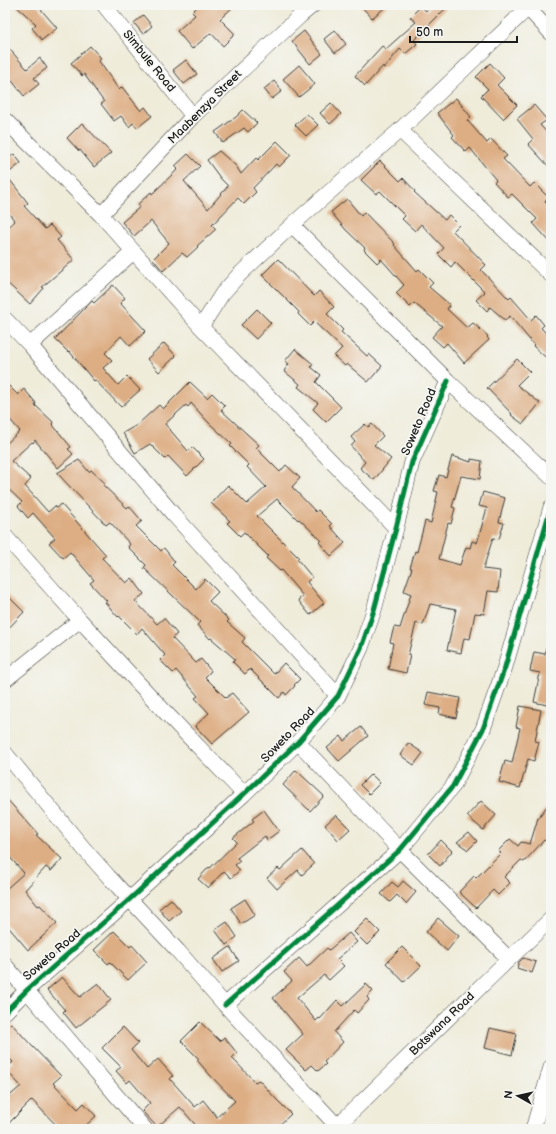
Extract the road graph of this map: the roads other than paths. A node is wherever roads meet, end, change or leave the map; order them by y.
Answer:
1 (105, 5) edge
2 (313, 5) edge
3 (528, 6) edge
4 (551, 33) edge
5 (193, 116) junction
6 (5, 120) edge
7 (400, 130) junction
8 (101, 215) junction
9 (292, 225) junction
10 (133, 252) junction
11 (551, 275) edge
12 (5, 319) edge
13 (201, 327) junction
14 (30, 345) junction
15 (448, 381) junction
16 (551, 477) edge
17 (551, 507) edge
18 (396, 528) junction
19 (5, 536) edge
20 (80, 620) junction
21 (5, 680) edge
22 (338, 696) junction
23 (298, 742) junction
24 (5, 753) edge
25 (244, 794) junction
26 (400, 850) junction
27 (130, 899) junction
28 (551, 919) edge
29 (509, 959) junction
30 (5, 965) edge
31 (27, 990) junction
32 (225, 1005) junction
33 (5, 1012) edge
34 (551, 1067) edge
35 (336, 1127) edge
36 (146, 1129) edge
37 (533, 1129) edge

1 - 5 street, Simbule Road
2 - 5 street, Maabenzya Street
3 - 4 street
3 - 7 street
5 - 8 street, Maabenzya Street
6 - 8 street
7 - 9 street
7 - 11 street
8 - 10 street
9 - 13 street
9 - 15 street
10 - 13 street
10 - 14 street
12 - 14 street
13 - 18 street
14 - 22 street
15 - 16 street
15 - 18 street, Soweto Road
17 - 26 street
18 - 22 street, Soweto Road
19 - 20 street
20 - 21 street
20 - 25 street
22 - 23 street, Soweto Road
23 - 25 street, Soweto Road
23 - 26 street
24 - 27 street
25 - 27 street, Soweto Road
26 - 29 street
26 - 32 street
27 - 31 street, Soweto Road
27 - 32 street
28 - 29 street, Botswana Road
29 - 35 street, Botswana Road
30 - 31 street
31 - 33 street, Soweto Road
31 - 36 street
32 - 35 street
34 - 37 street

